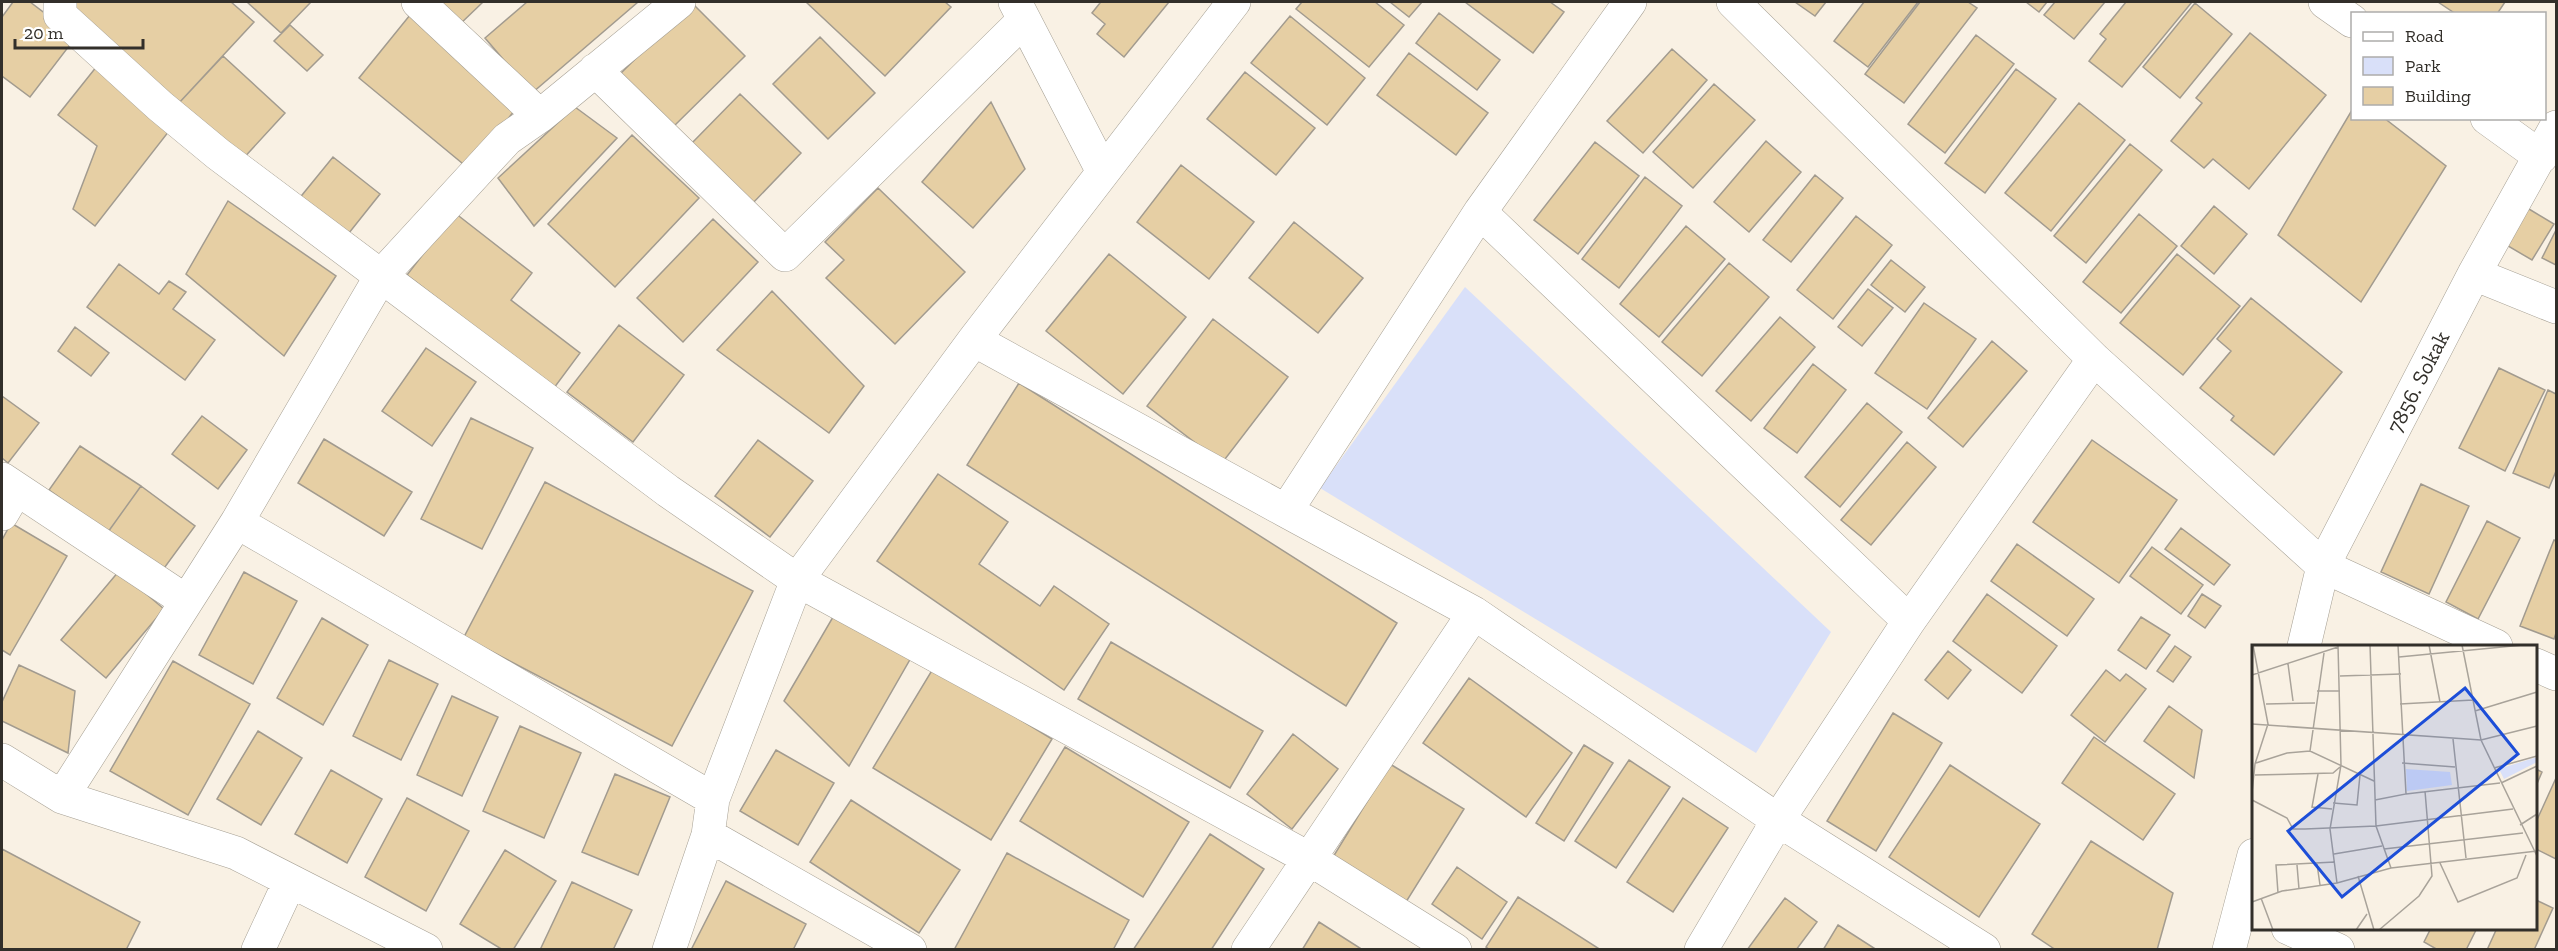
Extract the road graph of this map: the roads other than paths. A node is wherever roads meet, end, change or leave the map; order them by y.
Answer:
1 (60, 2) edge
2 (418, 2) edge
3 (679, 2) edge
4 (1234, 2) edge
5 (1630, 2) edge
6 (1733, 2) edge
7 (2325, 2) edge
8 (1019, 11) edge
9 (2351, 20) edge
10 (595, 70) junction
11 (540, 116) junction
12 (2490, 120) edge
13 (2556, 127) edge
14 (2541, 157) junction
15 (1103, 172) junction
16 (1480, 212) junction
17 (2474, 274) junction
18 (381, 276) junction
19 (2556, 307) edge
20 (974, 340) junction
21 (2094, 359) junction
22 (6, 494) edge
23 (1286, 511) junction
24 (237, 522) junction
25 (2323, 566) junction
26 (797, 580) junction
27 (186, 601) junction
28 (1474, 613) junction
29 (1909, 621) junction
30 (2304, 645) edge
31 (2494, 645) edge
32 (2537, 666) edge
33 (2556, 674) edge
34 (2, 760) edge
35 (62, 797) junction
36 (713, 799) junction
37 (1778, 820) junction
38 (708, 835) junction
39 (1308, 858) junction
40 (2252, 864) edge
41 (290, 881) junction
42 (2247, 911) edge
43 (2293, 930) edge
44 (258, 950) edge
45 (426, 950) edge
46 (669, 950) edge
47 (910, 950) edge
48 (1248, 950) edge
49 (1455, 950) edge
50 (1701, 950) edge
51 (1984, 950) edge
52 (2229, 950) edge
53 (2338, 950) edge

1 - 18 street
2 - 11 street
3 - 10 street
4 - 15 street
5 - 16 street
6 - 21 street
7 - 9 street
8 - 10 street
8 - 15 street
10 - 11 street
11 - 18 street
12 - 14 street
13 - 14 street, 7856. Sokak
14 - 17 street, 7856. Sokak
15 - 20 street
16 - 23 street
16 - 29 street
17 - 19 street
17 - 25 street, 7856. Sokak
18 - 24 street
18 - 26 street
20 - 23 street
20 - 26 street
21 - 25 street
21 - 29 street
22 - 27 street
23 - 28 street
24 - 27 street
24 - 36 street
25 - 30 street, 7856. Sokak
25 - 31 street
26 - 36 street
26 - 39 street
27 - 35 street
28 - 37 street
28 - 39 street
29 - 37 street
32 - 33 street
34 - 35 street
35 - 41 street
36 - 38 street
37 - 50 street
37 - 51 street
38 - 46 street
38 - 47 street
39 - 48 street
39 - 49 street
40 - 42 street
41 - 44 street
41 - 45 street
42 - 52 street
43 - 53 street

